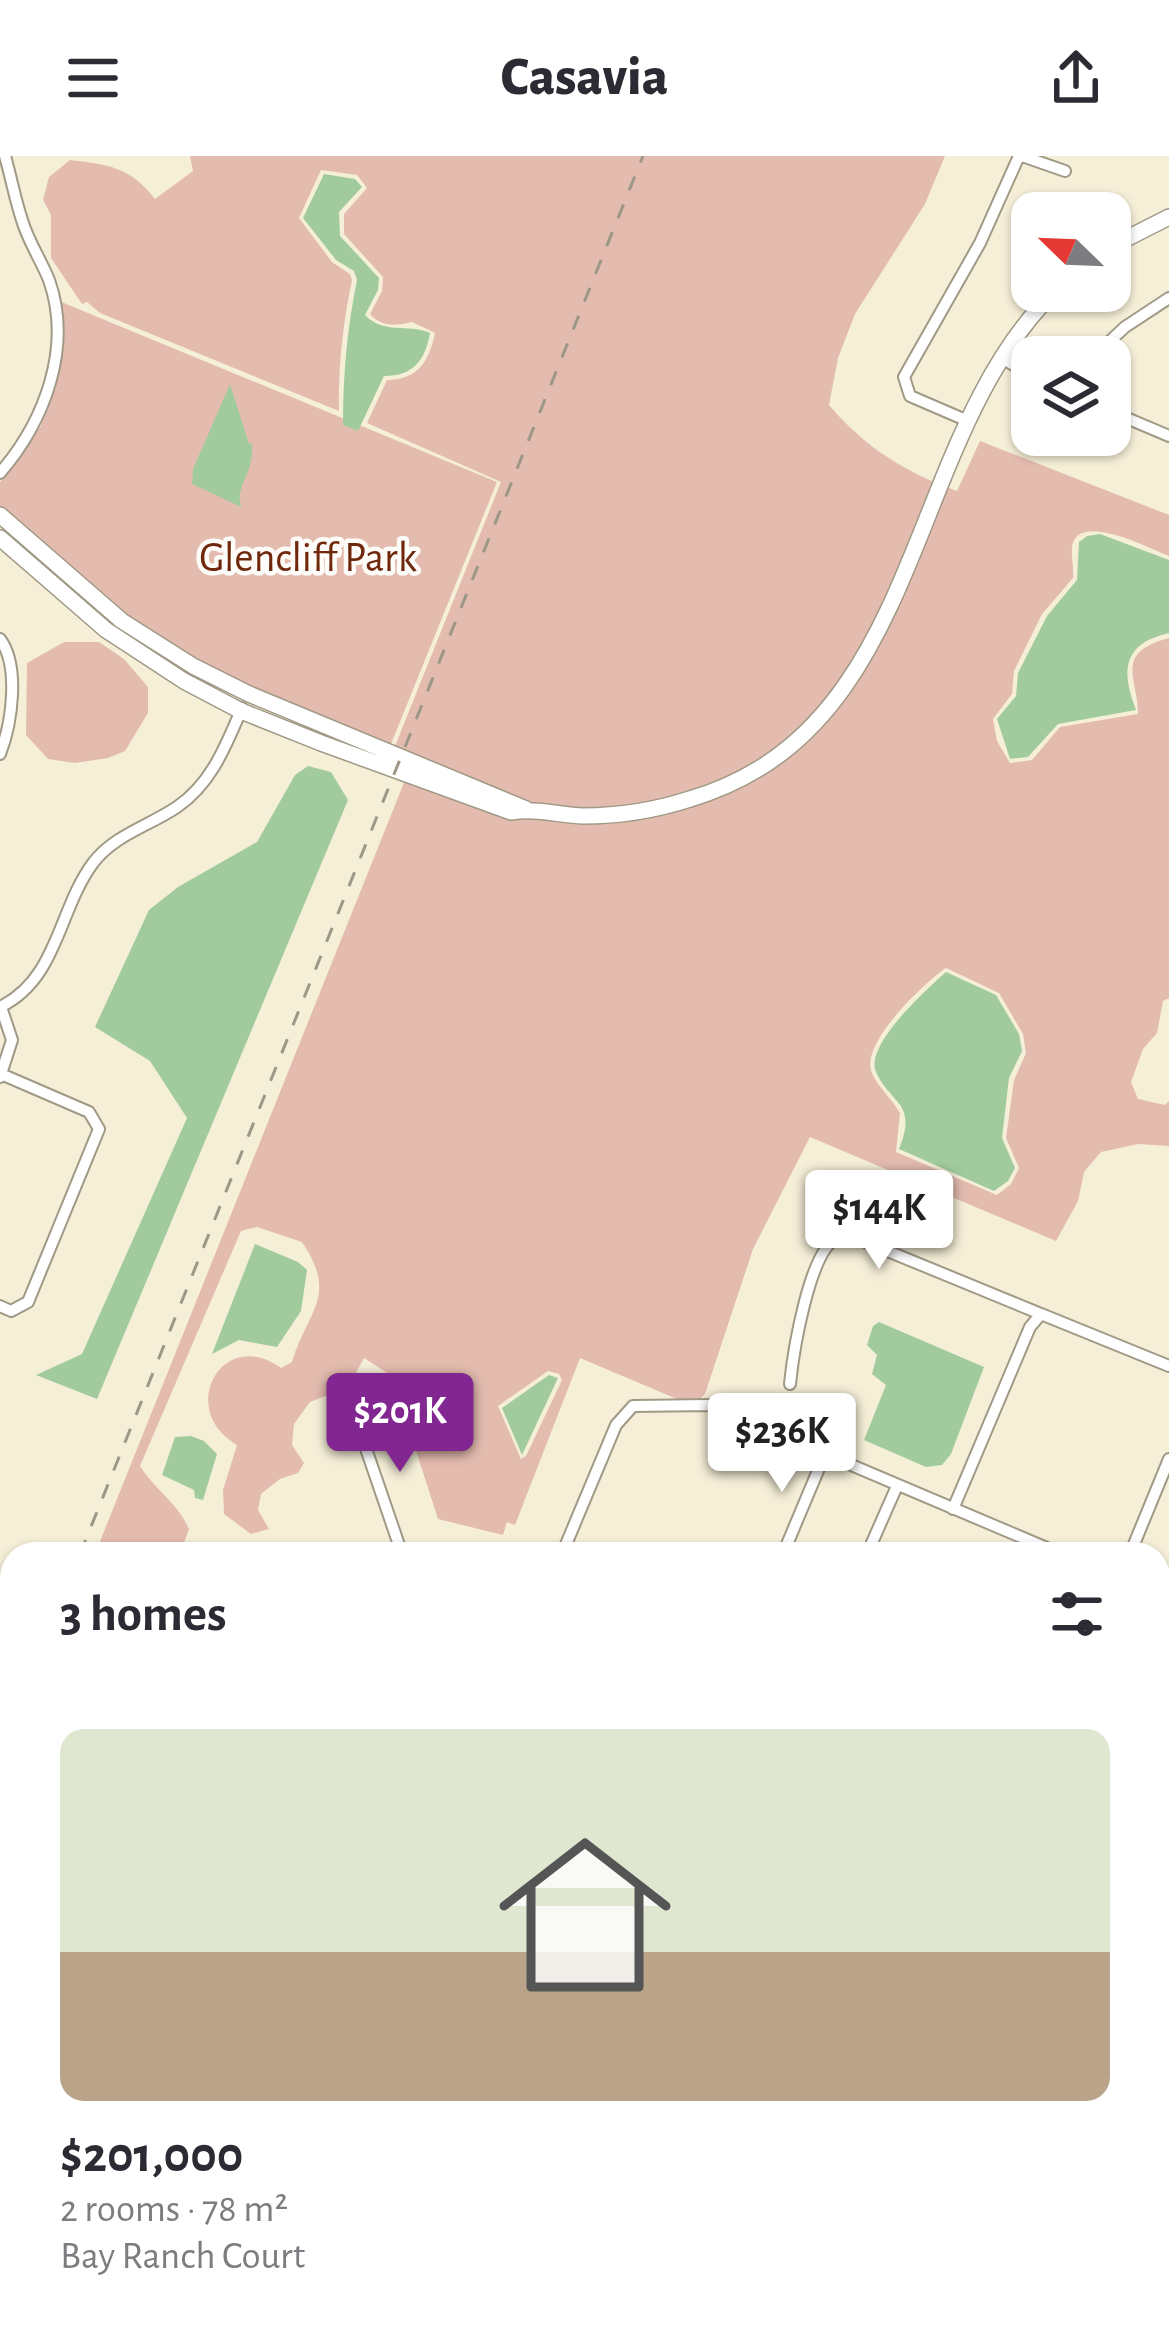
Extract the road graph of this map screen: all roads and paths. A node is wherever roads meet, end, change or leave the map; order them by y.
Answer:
1 (5, 156) edge
2 (1020, 156) edge
3 (1065, 171) dead end
4 (1169, 217) edge
5 (1131, 237) edge
6 (1169, 298) edge
7 (1038, 312) edge
8 (1115, 336) edge
9 (1000, 357) junction
10 (1011, 364) edge
11 (1131, 419) edge
12 (968, 422) junction
13 (1168, 434) edge
14 (0, 472) edge
15 (0, 519) edge
16 (0, 538) edge
17 (0, 639) edge
18 (249, 694) junction
19 (241, 711) junction
20 (0, 754) edge
21 (526, 809) junction
22 (0, 1007) edge
23 (1, 1076) edge
24 (0, 1306) edge
25 (1041, 1314) junction
26 (1169, 1366) edge
27 (790, 1384) dead end
28 (346, 1416) dead end
29 (824, 1454) junction
30 (1169, 1459) edge
31 (897, 1486) junction
32 (953, 1509) junction
33 (1026, 1540) joint
34 (394, 1542) edge
35 (567, 1542) edge
36 (788, 1542) edge
37 (872, 1542) edge
38 (1031, 1542) edge
39 (1135, 1542) edge

1 - 14 street
2 - 3 street
2 - 12 street
4 - 5 street
6 - 8 street
7 - 9 street
9 - 10 street
9 - 12 street
11 - 13 street
12 - 21 street
15 - 18 street
16 - 19 street
17 - 20 street
18 - 19 street
18 - 21 street
19 - 21 street
19 - 22 street
22 - 23 street
23 - 24 street
25 - 26 street
25 - 27 street
25 - 32 street
28 - 34 street
29 - 31 street
29 - 35 street
29 - 36 street
30 - 39 street
31 - 32 street
31 - 37 street
32 - 33 street
33 - 38 street

